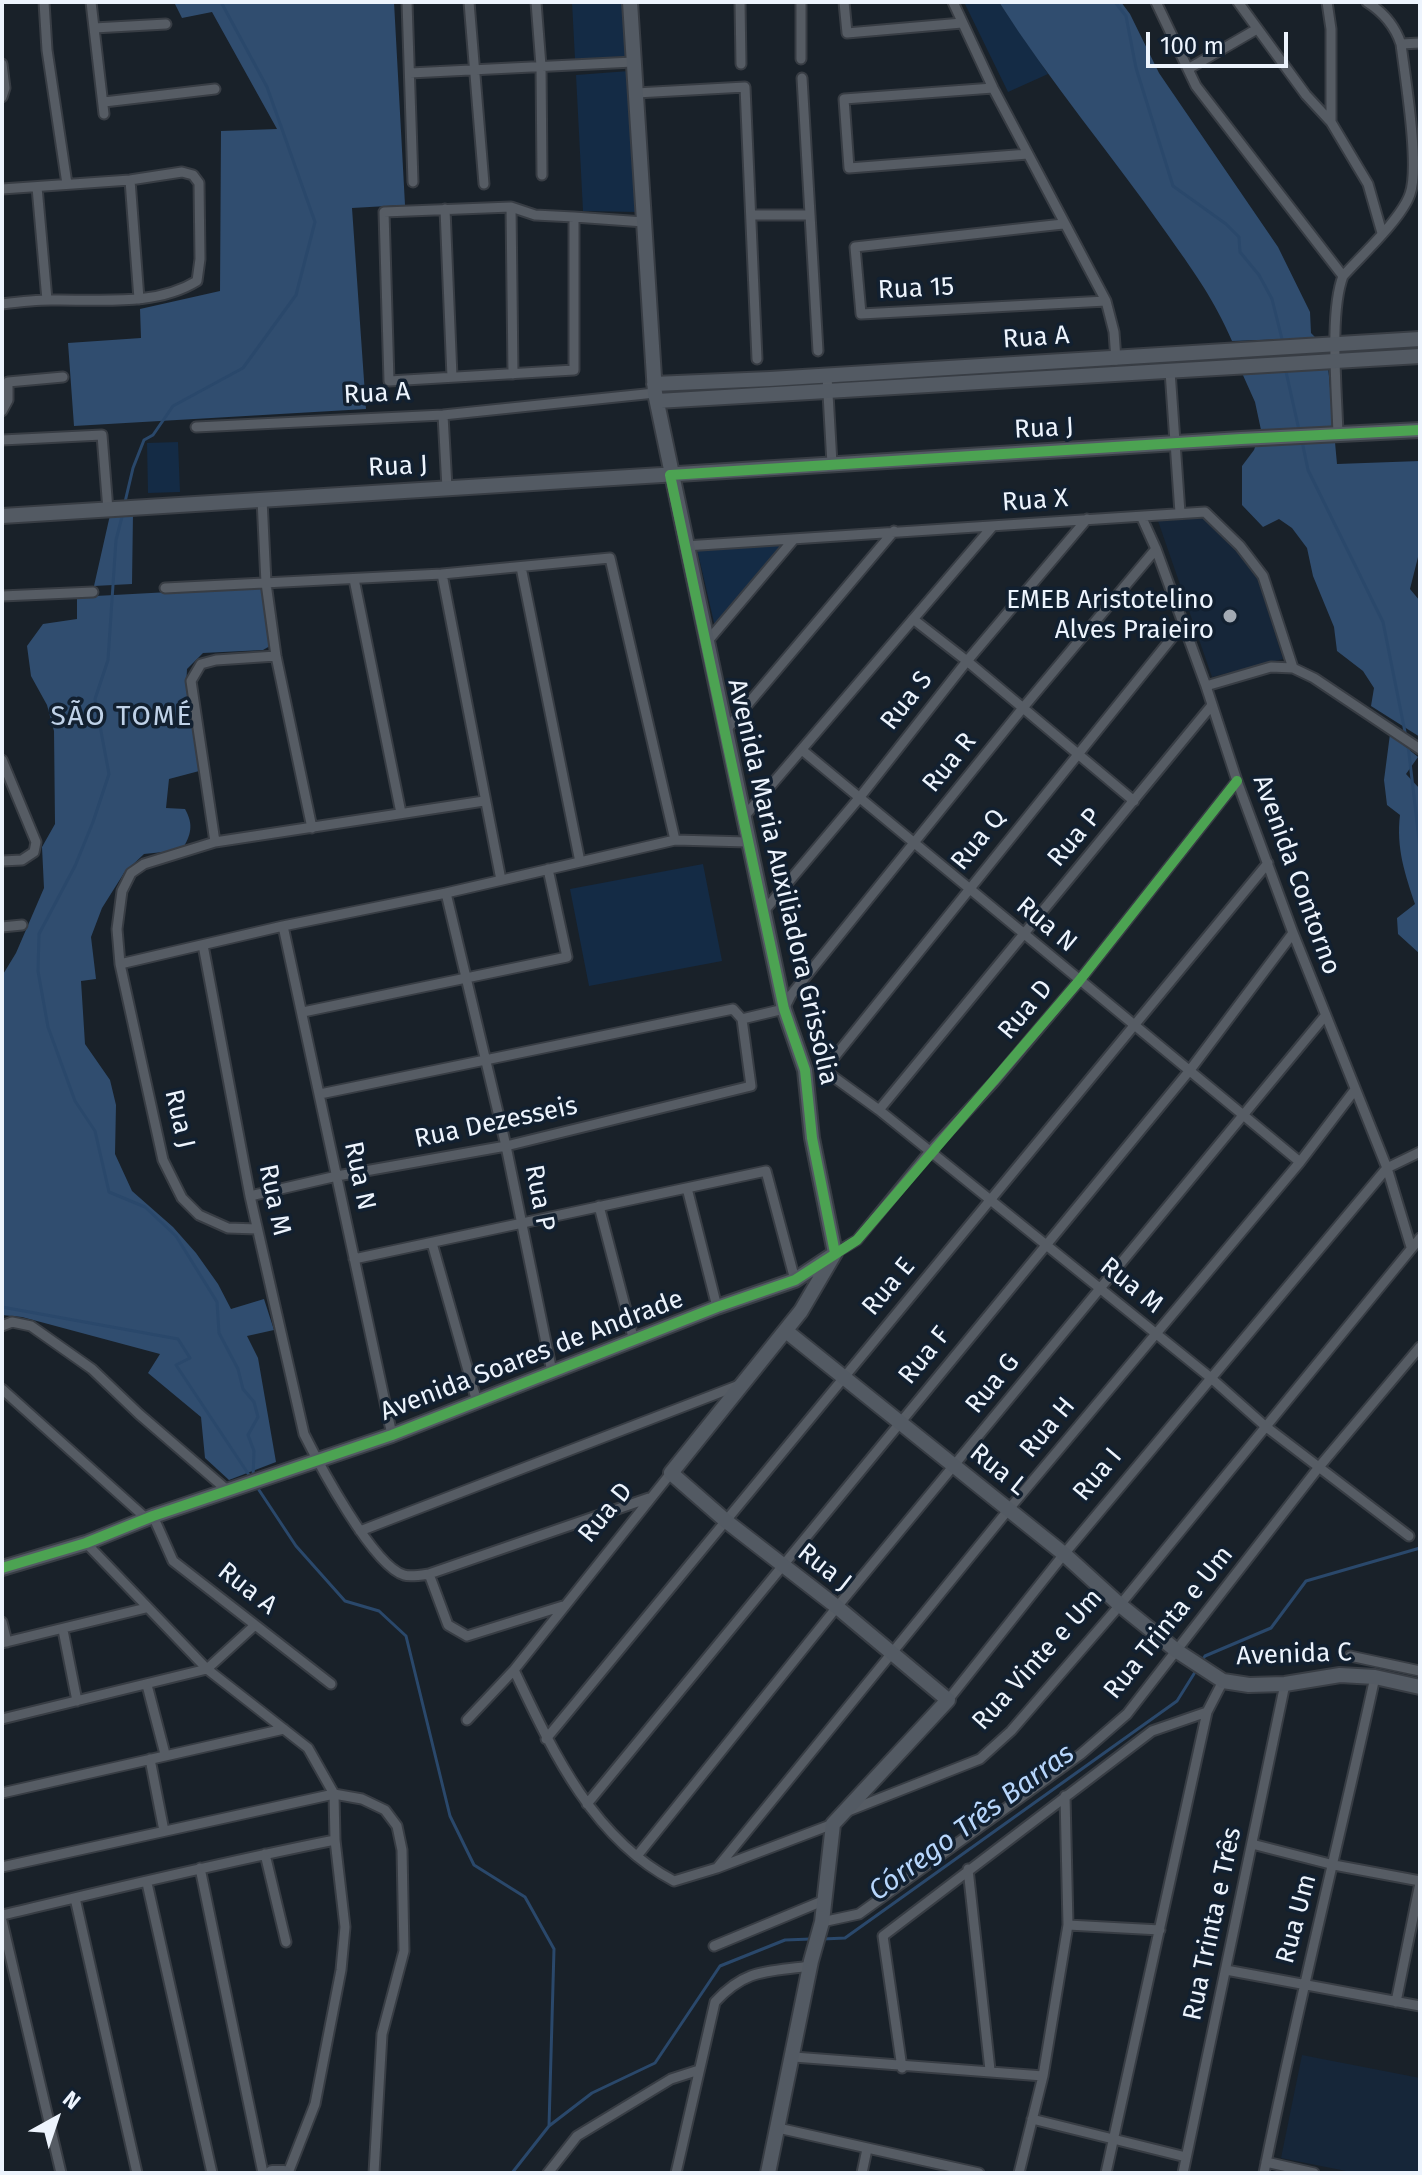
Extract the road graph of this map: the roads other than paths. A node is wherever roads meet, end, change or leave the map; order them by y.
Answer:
1 (44, 2) edge
2 (91, 2) edge
3 (407, 2) edge
4 (469, 2) edge
5 (536, 2) edge
6 (630, 2) edge
7 (740, 2) edge
8 (801, 2) edge
9 (844, 2) edge
10 (953, 2) edge
11 (1156, 2) edge
12 (1327, 2) edge
13 (1367, 2) edge
14 (1239, 3) edge
15 (962, 23) junction
16 (166, 24) dead end
17 (94, 28) junction
18 (1257, 29) junction
19 (1420, 43) edge
20 (1401, 44) junction
21 (801, 59) dead end
22 (633, 62) junction
23 (2, 64) edge
24 (741, 64) dead end
25 (541, 66) junction
26 (475, 69) junction
27 (1188, 69) junction
28 (410, 73) junction
29 (802, 78) dead end
30 (993, 88) junction
31 (215, 89) dead end
32 (636, 93) junction
33 (2, 97) edge
34 (104, 102) junction
35 (104, 114) dead end
36 (1331, 122) junction
37 (1028, 154) junction
38 (542, 175) dead end
39 (130, 180) junction
40 (413, 182) dead end
41 (67, 184) junction
42 (484, 184) dead end
43 (37, 187) junction
44 (2, 189) edge
45 (511, 207) junction
46 (445, 209) junction
47 (751, 215) junction
48 (810, 215) junction
49 (574, 217) junction
50 (644, 222) junction
51 (1063, 224) junction
52 (1382, 233) junction
53 (1343, 276) junction
54 (139, 299) junction
55 (47, 300) junction
56 (1106, 301) junction
57 (2, 304) edge
58 (1420, 339) edge
59 (818, 351) dead end
60 (1336, 352) junction
61 (1185, 353) junction
62 (1420, 356) edge
63 (1116, 357) junction
64 (757, 359) dead end
65 (1187, 370) junction
66 (1170, 371) junction
67 (513, 374) junction
68 (1117, 374) junction
69 (63, 377) dead end
70 (452, 377) junction
71 (914, 378) junction
72 (827, 383) junction
73 (655, 393) junction
74 (2, 411) edge
75 (443, 415) junction
76 (196, 427) dead end
77 (1420, 430) edge
78 (1338, 435) junction
79 (2, 440) edge
80 (1173, 444) junction
81 (832, 464) junction
82 (670, 475) junction
83 (447, 488) junction
84 (262, 499) junction
85 (119, 509) junction
86 (1180, 513) junction
87 (2, 516) edge
88 (1142, 518) junction
89 (1087, 519) junction
90 (992, 527) junction
91 (894, 531) junction
92 (794, 539) junction
93 (685, 546) junction
94 (1156, 549) junction
95 (521, 567) junction
96 (442, 574) junction
97 (354, 579) junction
98 (266, 583) junction
99 (165, 588) dead end
100 (93, 592) dead end
101 (2, 596) edge
102 (913, 619) junction
103 (1183, 624) junction
104 (706, 643) junction
105 (276, 656) junction
106 (967, 661) junction
107 (1293, 668) junction
108 (1206, 686) junction
109 (1212, 705) junction
110 (1022, 709) junction
111 (725, 731) junction
112 (1419, 748) edge
113 (802, 750) junction
114 (1078, 755) junction
115 (2, 760) edge
116 (1237, 781) junction
117 (860, 797) junction
118 (484, 801) junction
119 (1134, 801) junction
120 (401, 813) junction
121 (743, 818) junction
122 (312, 828) junction
123 (675, 840) junction
124 (215, 842) junction
125 (748, 842) junction
126 (914, 842) junction
127 (2, 861) edge
128 (580, 862) junction
129 (1268, 863) junction
130 (548, 869) junction
131 (501, 880) junction
132 (968, 888) junction
133 (446, 893) junction
134 (763, 912) junction
135 (22, 925) dead end
136 (283, 926) junction
137 (2, 927) edge
138 (1293, 933) junction
139 (1024, 935) junction
140 (203, 945) junction
141 (120, 964) junction
142 (468, 978) junction
143 (1079, 981) junction
144 (784, 1009) junction
145 (303, 1012) junction
146 (1325, 1016) junction
147 (742, 1019) junction
148 (1134, 1026) junction
149 (486, 1060) junction
150 (805, 1070) junction
151 (824, 1070) junction
152 (1190, 1070) junction
153 (1354, 1091) junction
154 (320, 1094) junction
155 (879, 1110) junction
156 (1242, 1113) junction
157 (506, 1146) junction
158 (930, 1151) junction
159 (1420, 1152) edge
160 (1300, 1162) junction
161 (1387, 1168) junction
162 (337, 1176) junction
163 (687, 1188) junction
164 (250, 1196) junction
165 (989, 1200) junction
166 (599, 1206) junction
167 (522, 1224) junction
168 (257, 1229) junction
169 (1420, 1238) edge
170 (432, 1243) junction
171 (1045, 1244) junction
172 (1411, 1247) junction
173 (835, 1253) junction
174 (354, 1259) junction
175 (795, 1280) junction
176 (1100, 1289) junction
177 (717, 1307) junction
178 (2, 1326) edge
179 (786, 1331) junction
180 (1155, 1334) junction
181 (634, 1341) junction
182 (1420, 1347) edge
183 (552, 1372) junction
184 (843, 1377) junction
185 (1211, 1378) junction
186 (744, 1383) junction
187 (2, 1389) edge
188 (477, 1402) junction
189 (899, 1421) junction
190 (1265, 1426) junction
191 (392, 1435) junction
192 (317, 1460) junction
193 (955, 1465) junction
194 (1319, 1467) junction
195 (671, 1473) junction
196 (233, 1489) junction
197 (649, 1498) junction
198 (1009, 1509) junction
199 (150, 1517) junction
200 (726, 1521) junction
201 (360, 1531) junction
202 (1409, 1536) dead end
203 (86, 1543) junction
204 (1064, 1554) junction
205 (781, 1566) junction
206 (2, 1568) edge
207 (429, 1574) junction
208 (563, 1605) junction
209 (1120, 1605) junction
210 (837, 1607) junction
211 (146, 1608) junction
212 (2, 1622) edge
213 (254, 1626) junction
214 (63, 1630) junction
215 (5, 1642) edge
216 (1177, 1651) junction
217 (891, 1654) junction
218 (1350, 1656) dead end
219 (207, 1669) junction
220 (514, 1670) junction
221 (1420, 1671) edge
222 (1375, 1677) junction
223 (1223, 1681) junction
224 (331, 1684) dead end
225 (1285, 1684) junction
226 (147, 1685) junction
227 (1420, 1687) edge
228 (948, 1700) junction
229 (77, 1701) junction
230 (1207, 1712) junction
231 (2, 1719) edge
232 (467, 1720) dead end
233 (284, 1729) junction
234 (546, 1739) junction
235 (165, 1754) junction
236 (150, 1759) junction
237 (2, 1793) edge
238 (334, 1794) junction
239 (1065, 1796) junction
240 (587, 1804) junction
241 (846, 1812) junction
242 (833, 1824) junction
243 (164, 1831) junction
244 (335, 1840) junction
245 (1252, 1844) junction
246 (265, 1854) junction
247 (637, 1856) junction
248 (1334, 1865) junction
249 (2, 1867) edge
250 (200, 1868) junction
251 (717, 1868) junction
252 (968, 1869) junction
253 (1420, 1882) edge
254 (147, 1883) junction
255 (75, 1898) junction
256 (825, 1900) junction
257 (2, 1918) edge
258 (1068, 1925) junction
259 (820, 1927) junction
260 (1160, 1930) junction
261 (286, 1942) dead end
262 (714, 1946) dead end
263 (811, 1964) junction
264 (1226, 1970) junction
265 (1303, 1984) junction
266 (1396, 2002) junction
267 (1420, 2006) edge
268 (794, 2057) junction
269 (902, 2068) junction
270 (699, 2070) junction
271 (990, 2070) junction
272 (1043, 2076) junction
273 (1032, 2119) junction
274 (778, 2128) junction
275 (1114, 2139) junction
276 (867, 2149) junction
277 (1186, 2157) junction
278 (1266, 2162) junction
279 (940, 2169) edge
280 (61, 2173) edge
281 (137, 2173) edge
282 (212, 2173) edge
283 (263, 2173) edge
284 (272, 2173) edge
285 (286, 2173) edge
286 (374, 2173) edge
287 (548, 2173) edge
288 (676, 2173) edge
289 (768, 2173) edge
290 (862, 2173) edge
291 (979, 2173) edge
292 (1019, 2173) edge
293 (1106, 2173) edge
294 (1183, 2173) edge
295 (1264, 2173) edge
296 (1314, 2173) edge

1 - 41 street
2 - 17 street
3 - 28 street
4 - 26 street
5 - 25 street
6 - 22 street, Avenida Maria Auxiliadora Grissólia
7 - 24 street
8 - 21 street
9 - 15 street
10 - 15 street
11 - 27 street
12 - 36 street
13 - 20 street
14 - 18 street
15 - 30 street
16 - 17 street
17 - 34 street
18 - 27 street
18 - 36 street
19 - 20 street
20 - 52 street
22 - 25 street
22 - 32 street, Avenida Maria Auxiliadora Grissólia
23 - 33 street
25 - 26 street
25 - 38 street
26 - 28 street
26 - 42 street
27 - 53 street
28 - 40 street
29 - 48 street
30 - 37 street
30 - 37 street
31 - 34 street
32 - 47 street
32 - 50 street, Avenida Maria Auxiliadora Grissólia
34 - 35 street
36 - 52 street
37 - 51 street
39 - 41 street
39 - 54 street
39 - 54 street
41 - 43 street
43 - 44 street
43 - 55 street
45 - 46 street
45 - 49 street
45 - 67 street
46 - 70 street
46 - 70 street
47 - 48 street
47 - 64 street
48 - 59 street
49 - 50 street
49 - 67 street
50 - 73 street, Avenida Maria Auxiliadora Grissólia
51 - 56 street
51 - 56 street, Rua 15
52 - 53 street
53 - 60 street
54 - 55 street
55 - 57 street
56 - 63 street
58 - 60 street, Rua A
60 - 61 street, Rua A
60 - 62 street, Rua A
60 - 65 street, Rua A
60 - 78 street
61 - 63 street, Rua A
61 - 65 street
63 - 68 street
63 - 71 street, Rua A
65 - 66 street, Rua A
66 - 68 street, Rua A
66 - 80 street
67 - 70 street
68 - 71 street, Rua A
69 - 74 street
71 - 72 street, Rua A
72 - 73 street, Rua A
72 - 81 street
73 - 75 street, Rua A
73 - 82 street, Avenida Maria Auxiliadora Grissólia
75 - 76 street, Rua A
75 - 83 street
77 - 78 street, Rua J
78 - 80 street, Rua J
79 - 85 street
80 - 81 street, Rua J
80 - 86 street
81 - 82 street, Rua J
82 - 83 street, Rua J
82 - 93 street, Avenida Maria Auxiliadora Grissólia
83 - 84 street, Rua J
84 - 85 street, Rua J
84 - 98 street
85 - 87 street, Rua J
86 - 88 street, Rua X
86 - 107 street, Rua X
88 - 89 street, Rua X
88 - 94 street, Avenida Contorno
89 - 90 street, Rua X
89 - 106 street, Rua S
90 - 91 street, Rua X
90 - 102 street
91 - 92 street, Rua X
91 - 111 street
92 - 93 street, Rua X
92 - 104 street
93 - 104 street, Avenida Maria Auxiliadora Grissólia
94 - 103 street, Avenida Contorno
94 - 110 street, Rua R
95 - 96 street
95 - 123 street
95 - 128 street
96 - 97 street
96 - 118 street
97 - 98 street
97 - 120 street
98 - 99 street
98 - 105 street
100 - 101 street
102 - 106 street
102 - 113 street
103 - 108 street, Avenida Contorno
103 - 114 street, Rua Q
104 - 111 street, Avenida Maria Auxiliadora Grissólia
105 - 122 street
105 - 124 street
106 - 110 street
106 - 117 street, Rua S
107 - 108 street
107 - 112 street
108 - 109 street, Avenida Contorno
109 - 116 street, Avenida Contorno
109 - 119 street, Rua P
110 - 114 street
110 - 126 street, Rua R
111 - 121 street, Avenida Maria Auxiliadora Grissólia
113 - 117 street, Rua N
113 - 121 street
114 - 119 street
114 - 132 street, Rua Q
115 - 127 street
116 - 129 street, Avenida Contorno
116 - 143 street, Rua D
117 - 126 street, Rua N
117 - 134 street, Rua S
118 - 120 street
118 - 131 street
119 - 139 street, Rua P
120 - 122 street
121 - 125 street, Avenida Maria Auxiliadora Grissólia
122 - 124 street
123 - 125 street
123 - 128 street
124 - 141 street, Rua J
125 - 134 street, Avenida Maria Auxiliadora Grissólia
126 - 132 street, Rua N
126 - 144 street, Rua R
128 - 130 street
129 - 138 street, Avenida Contorno
129 - 148 street, Rua E
130 - 131 street
130 - 142 street
131 - 133 street
132 - 139 street, Rua N
132 - 151 street, Rua Q
133 - 136 street
133 - 142 street, Rua P
134 - 144 street, Avenida Maria Auxiliadora Grissólia
135 - 137 street
136 - 140 street
136 - 145 street, Rua N
138 - 146 street, Avenida Contorno
138 - 152 street, Rua F
139 - 143 street, Rua N
139 - 155 street, Rua P
140 - 141 street
140 - 164 street, Rua M
141 - 168 street, Rua J
142 - 145 street
142 - 149 street, Rua P
143 - 148 street, Rua N
143 - 158 street, Rua D
144 - 147 street
144 - 150 street, Avenida Maria Auxiliadora Grissólia
145 - 154 street, Rua N
146 - 153 street, Avenida Contorno
146 - 156 street, Rua G
147 - 149 street
147 - 157 street, Rua Dezesseis
148 - 152 street, Rua N
148 - 165 street, Rua E
149 - 154 street
149 - 157 street, Rua P
150 - 151 street
150 - 173 street, Avenida Maria Auxiliadora Grissólia
151 - 155 street, Rua M
152 - 156 street, Rua N
152 - 171 street, Rua F
153 - 160 street, Rua H
153 - 161 street, Avenida Contorno
154 - 162 street, Rua N
155 - 158 street, Rua M
156 - 160 street, Rua N
156 - 176 street, Rua G
157 - 162 street, Rua Dezesseis
157 - 167 street, Rua P
158 - 165 street, Rua M
158 - 173 street, Rua D
159 - 161 street
160 - 180 street, Rua H
161 - 172 street, Avenida Contorno
161 - 185 street, Rua I
162 - 164 street, Rua Dezesseis
162 - 174 street, Rua N
163 - 166 street
163 - 175 street
163 - 177 street
164 - 168 street, Rua M
165 - 171 street, Rua M
165 - 184 street, Rua E
166 - 167 street
166 - 181 street
167 - 170 street
167 - 183 street, Rua P
168 - 192 street, Rua M
169 - 172 street, Rua Vinte e Um
170 - 174 street
170 - 188 street
171 - 176 street, Rua M
171 - 189 street, Rua F
172 - 190 street, Rua Vinte e Um
173 - 175 street, Avenida Soares de Andrade
173 - 179 street, Rua D
174 - 191 street, Rua N
175 - 177 street, Avenida Soares de Andrade
176 - 180 street, Rua M
176 - 193 street, Rua G
177 - 181 street, Avenida Soares de Andrade
178 - 196 street
179 - 184 street, Rua L
179 - 186 street, Rua D
180 - 185 street, Rua M
180 - 198 street, Rua H
181 - 183 street, Avenida Soares de Andrade
182 - 194 street, Rua Trinta e Um
183 - 188 street, Avenida Soares de Andrade
184 - 189 street, Rua L
184 - 200 street, Rua E
185 - 190 street, Rua M
185 - 204 street, Rua I
186 - 195 street, Rua D
186 - 201 street
187 - 199 street
188 - 191 street, Avenida Soares de Andrade
189 - 193 street, Rua L
189 - 205 street, Rua F
190 - 194 street, Rua M
190 - 209 street, Rua Vinte e Um
191 - 192 street, Avenida Soares de Andrade
192 - 196 street, Avenida Soares de Andrade
192 - 201 street, Rua M
193 - 198 street, Rua L
193 - 210 street, Rua G
194 - 202 street, Rua M
194 - 216 street, Rua Trinta e Um
195 - 197 street, Rua D
195 - 200 street, Rua J
196 - 199 street, Avenida Soares de Andrade
197 - 207 street
197 - 208 street, Rua D
198 - 204 street, Rua L
198 - 217 street, Rua H
199 - 203 street, Avenida Soares de Andrade
199 - 213 street, Rua A
200 - 205 street, Rua J
200 - 234 street, Rua E
201 - 207 street, Rua M
203 - 206 street, Avenida Soares de Andrade
203 - 211 street
204 - 209 street, Rua L
204 - 228 street, Rua I
205 - 210 street, Rua J
205 - 240 street, Rua F
207 - 208 street
208 - 220 street, Rua D
209 - 216 street, Rua L
209 - 241 street, Rua Vinte e Um
210 - 217 street, Rua J
210 - 247 street, Rua G
211 - 214 street
211 - 219 street
212 - 215 street
213 - 219 street
213 - 224 street, Rua A
214 - 215 street
214 - 229 street
216 - 223 street, Avenida C
216 - 259 street, Rua Trinta e Um
217 - 228 street, Rua J
217 - 251 street, Rua H
218 - 221 street
219 - 226 street
219 - 233 street
220 - 232 street, Rua D
220 - 234 street, Rua Vinte e Um
222 - 225 street, Avenida C
222 - 227 street, Avenida C
222 - 248 street, Rua Um
223 - 225 street, Avenida C
223 - 230 street
225 - 245 street, Rua Trinta e Três
226 - 229 street
226 - 235 street
228 - 241 street, Rua I
229 - 231 street
230 - 239 street
230 - 260 street
233 - 235 street
233 - 238 street
234 - 240 street, Rua Vinte e Um
235 - 236 street
236 - 237 street
236 - 243 street
238 - 243 street
238 - 244 street
238 - 286 street
239 - 252 street
239 - 258 street
240 - 247 street, Rua Vinte e Um
241 - 242 street, Rua Vinte e Um
242 - 251 street, Rua Vinte e Um
242 - 256 street
243 - 249 street
244 - 246 street
244 - 285 street
245 - 248 street
245 - 264 street, Rua Trinta e Três
246 - 250 street
246 - 261 street
247 - 251 street, Rua Vinte e Um
248 - 253 street
248 - 265 street, Rua Um
250 - 254 street
250 - 283 street
252 - 269 street
252 - 271 street
253 - 266 street
254 - 255 street
254 - 282 street
255 - 257 street
255 - 281 street
256 - 259 street
256 - 262 street
257 - 280 street
258 - 260 street
258 - 272 street
259 - 263 street
260 - 275 street
263 - 268 street
263 - 270 street
264 - 265 street
264 - 277 street, Rua Trinta e Três
265 - 266 street
265 - 278 street, Rua Um
266 - 267 street
268 - 269 street
268 - 274 street
269 - 271 street
270 - 287 street
270 - 288 street
271 - 272 street
272 - 273 street
273 - 275 street
273 - 292 street
274 - 276 street
274 - 289 street
275 - 277 street
275 - 293 street
276 - 279 street
276 - 290 street
277 - 294 street, Rua Trinta e Três
278 - 295 street, Rua Um
278 - 296 street
279 - 291 street
284 - 285 street

